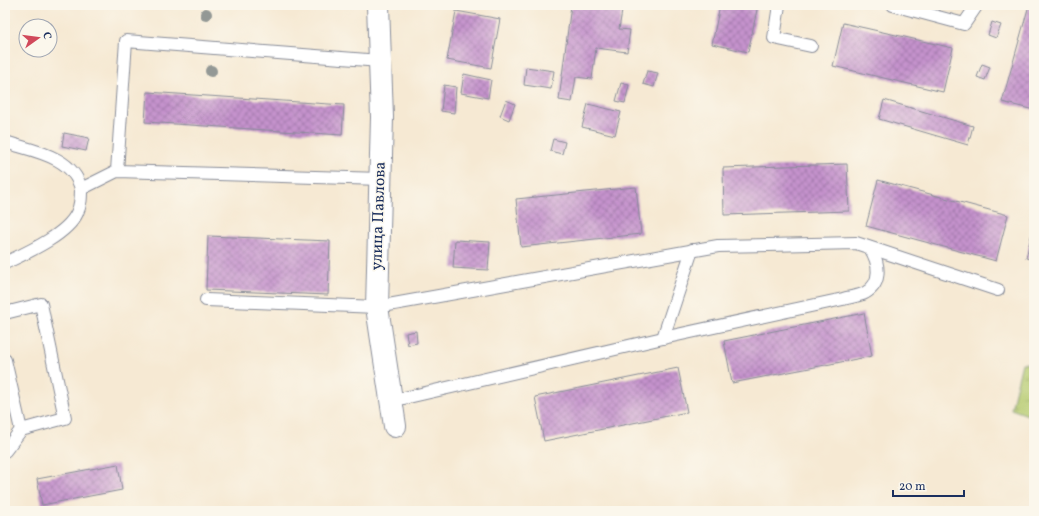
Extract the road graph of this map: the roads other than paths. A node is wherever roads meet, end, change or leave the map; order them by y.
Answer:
1 (378, 5) edge
2 (779, 5) edge
3 (893, 5) edge
4 (977, 5) edge
5 (811, 46) dead end
6 (380, 61) junction
7 (5, 142) edge
8 (118, 171) junction
9 (380, 179) junction
10 (81, 189) junction
11 (870, 248) junction
12 (692, 250) junction
13 (5, 263) edge
14 (998, 290) dead end
15 (206, 300) dead end
16 (377, 307) junction
17 (5, 313) edge
18 (663, 338) junction
19 (5, 360) edge
20 (391, 401) junction
21 (395, 426) dead end
22 (21, 430) junction
23 (5, 451) edge

1 - 6 street, улица Павлова
2 - 5 lane
3 - 4 lane
6 - 8 lane
6 - 9 street, улица Павлова
7 - 10 lane
8 - 9 lane
8 - 10 lane
9 - 16 street, улица Павлова
10 - 13 lane
11 - 12 lane
11 - 14 lane
11 - 18 lane
12 - 16 lane
12 - 18 lane
15 - 16 lane
16 - 20 street, улица Павлова
17 - 22 lane
18 - 20 lane
19 - 22 lane
20 - 21 street, улица Павлова
22 - 23 lane

